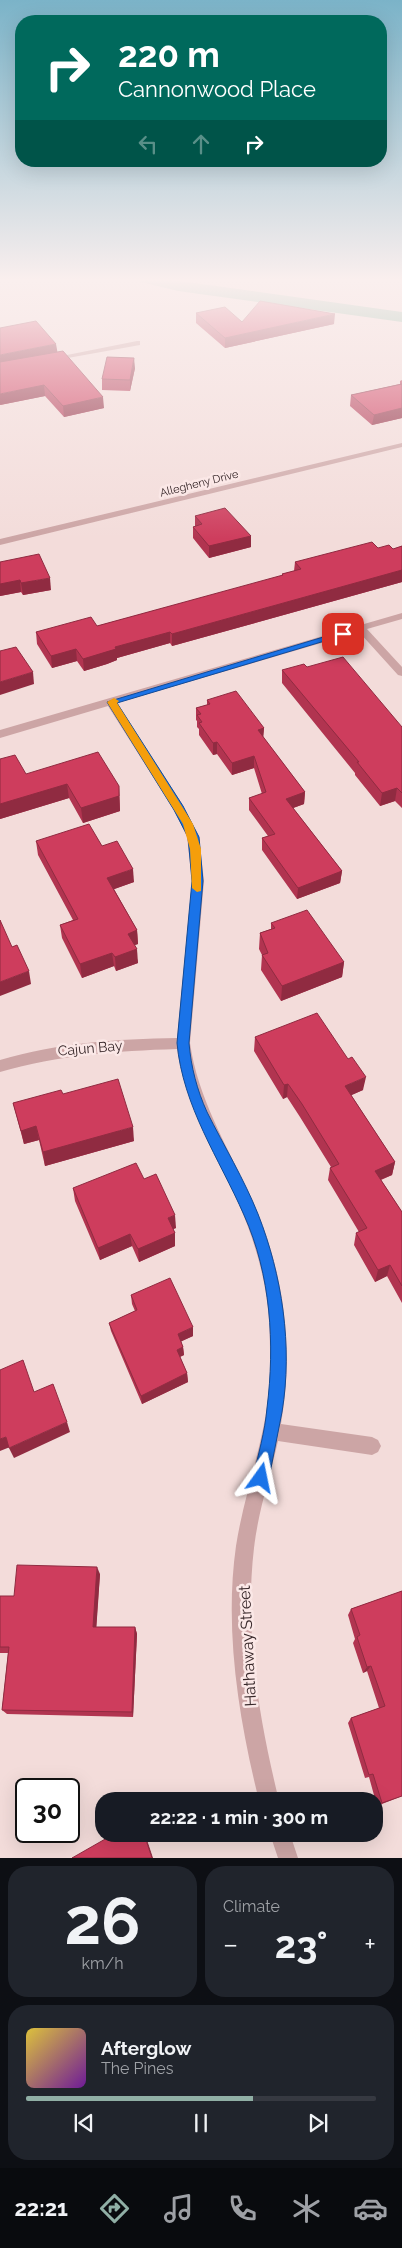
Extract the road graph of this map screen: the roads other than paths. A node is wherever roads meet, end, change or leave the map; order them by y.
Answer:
1 (402, 445) edge
2 (0, 542) edge
3 (402, 616) edge
4 (361, 628) junction
5 (402, 672) edge
6 (111, 702) junction
7 (0, 734) edge
8 (183, 1043) junction
9 (0, 1066) edge
10 (270, 1431) junction
11 (372, 1446) dead end
12 (267, 1792) edge
13 (283, 1842) edge
14 (288, 1858) edge

1 - 2 street, Allegheny Drive
3 - 4 street
4 - 5 street
4 - 6 street
6 - 7 street
6 - 8 street, Hathaway Street
8 - 9 street, Cajun Bay
8 - 10 street, Hathaway Street
10 - 11 street
10 - 12 street, Hathaway Street
13 - 14 street

